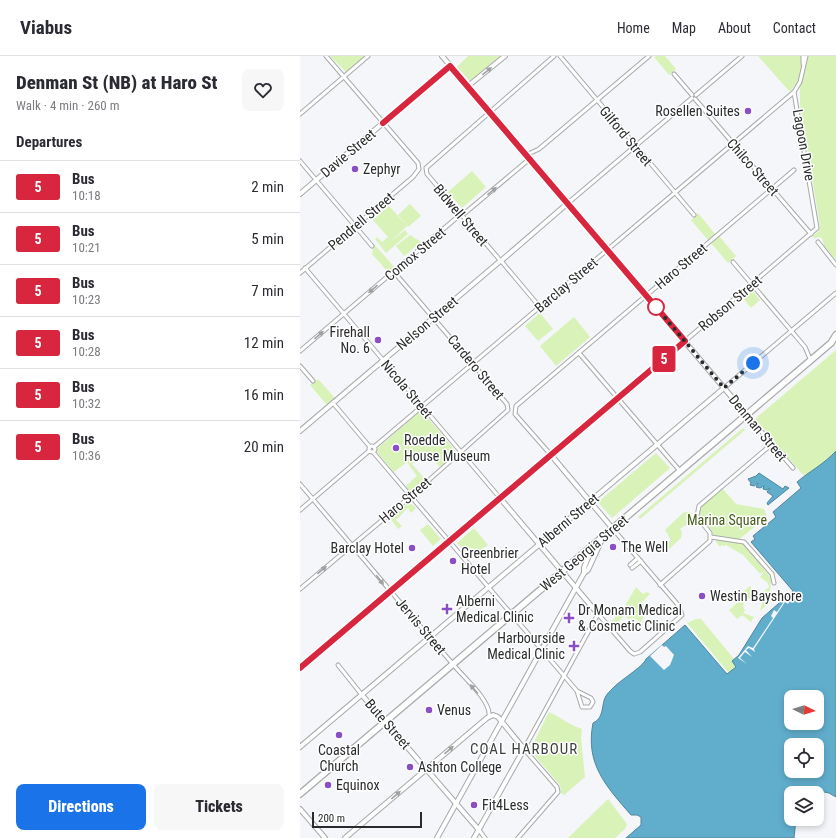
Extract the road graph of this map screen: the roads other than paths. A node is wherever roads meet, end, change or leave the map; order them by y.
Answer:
1 (326, 56) edge
2 (368, 56) edge
3 (505, 56) edge
4 (554, 56) edge
5 (560, 56) edge
6 (650, 56) edge
7 (742, 56) edge
8 (803, 56) edge
9 (806, 56) edge
10 (444, 57) edge
11 (450, 66) junction
12 (804, 66) junction
13 (674, 74) dead end
14 (344, 77) junction
15 (468, 86) junction
16 (794, 92) junction
17 (694, 97) junction
18 (597, 101) junction
19 (490, 112) junction
20 (300, 114) edge
21 (383, 123) junction
22 (732, 143) junction
23 (635, 147) junction
24 (526, 155) junction
25 (300, 161) edge
26 (532, 161) junction
27 (794, 170) dead end
28 (316, 180) junction
29 (772, 188) junction
30 (674, 192) junction
31 (300, 194) edge
32 (568, 203) junction
33 (461, 214) junction
34 (694, 215) dead end
35 (355, 226) junction
36 (812, 234) junction
37 (818, 242) dead end
38 (372, 246) dead end
39 (607, 250) junction
40 (501, 261) junction
41 (733, 262) dead end
42 (836, 265) edge
43 (305, 268) junction
44 (394, 272) junction
45 (300, 273) edge
46 (752, 284) junction
47 (836, 293) edge
48 (646, 295) junction
49 (540, 306) junction
50 (343, 315) junction
51 (434, 317) junction
52 (791, 331) junction
53 (836, 335) edge
54 (685, 341) junction
55 (834, 343) edge
56 (300, 352) edge
57 (579, 353) junction
58 (383, 361) junction
59 (811, 361) junction
60 (472, 364) junction
61 (300, 366) edge
62 (313, 381) dead end
63 (724, 388) junction
64 (618, 398) junction
65 (333, 403) junction
66 (422, 406) junction
67 (508, 409) joint
68 (514, 410) joint
69 (747, 415) junction
70 (300, 431) edge
71 (772, 444) junction
72 (657, 445) junction
73 (370, 447) junction
74 (374, 447) junction
75 (369, 451) junction
76 (374, 452) junction
77 (461, 452) junction
78 (551, 455) junction
79 (793, 468) dead end
80 (680, 472) junction
81 (300, 484) edge
82 (411, 496) junction
83 (500, 498) junction
84 (313, 499) junction
85 (590, 501) junction
86 (300, 510) edge
87 (613, 529) junction
88 (603, 537) junction
89 (711, 537) junction
90 (450, 541) junction
91 (539, 545) junction
92 (351, 546) junction
93 (593, 546) junction
94 (639, 560) junction
95 (631, 567) dead end
96 (562, 572) junction
97 (584, 573) junction
98 (774, 583) dead end
99 (660, 585) junction
100 (489, 587) junction
101 (576, 588) junction
102 (300, 589) edge
103 (391, 591) junction
104 (512, 614) junction
105 (598, 614) junction
106 (430, 637) junction
107 (542, 650) junction
108 (634, 654) joint
109 (453, 664) junction
110 (338, 665) dead end
111 (300, 668) edge
112 (564, 676) junction
113 (576, 691) junction
114 (362, 695) junction
115 (589, 697) junction
116 (580, 704) junction
117 (489, 716) junction
118 (501, 721) junction
119 (385, 722) junction
120 (300, 747) edge
121 (524, 749) junction
122 (426, 769) junction
123 (300, 794) edge
124 (456, 804) junction
125 (300, 809) edge
126 (479, 830) junction
127 (325, 838) edge
128 (345, 838) edge
129 (437, 838) edge
130 (474, 838) edge
131 (485, 838) edge
132 (518, 838) edge

1 - 14 street
2 - 14 street
15 -> 3 street
4 - 19 street
5 - 18 street, Gilford Street
6 - 18 street
7 - 17 street, Nelson Street
8 - 12 street
9 - 12 street, Lagoon Drive
10 - 11 street, Denman Street
11 - 15 street, Denman Street
11 - 21 street, Davie Street
12 - 16 street, Lagoon Drive
13 - 17 street, Chilco Street
14 - 20 street
14 - 21 street
15 - 19 street, Denman Street
16 - 22 street, Barclay Street
16 - 36 street, Lagoon Drive
17 - 22 street, Chilco Street
17 - 23 street, Nelson Street
18 - 23 street, Gilford Street
18 - 24 street
19 - 24 street, Denman Street
19 - 33 street, Bidwell Street
21 - 28 street, Davie Street
21 - 35 street, Pendrell Street
22 - 29 street, Chilco Street
22 - 30 street, Barclay Street
23 - 30 street, Gilford Street
23 - 32 street, Nelson Street
24 - 26 street, Denman Street
25 - 28 street
26 - 32 street, Denman Street
33 -> 26 street, Comox Street
27 - 29 street, Haro Street
28 - 31 street, Davie Street
28 - 35 street
29 - 36 street, Chilco Street
29 - 48 street, Haro Street
30 - 34 street, Gilford Street
30 - 39 street, Barclay Street
32 - 39 street, Denman Street
32 - 40 street, Nelson Street
33 - 40 street, Bidwell Street
33 - 44 street, Comox Street
35 - 38 street
35 - 43 street, Pendrell Street
36 - 46 street, Robson Street
37 - 42 street
39 - 48 street, Denman Street
39 - 49 street, Barclay Street
40 - 49 street, Bidwell Street
40 - 51 street, Nelson Street
41 - 46 street
43 - 45 street, Pendrell Street
43 - 50 street, Nicola Street
44 -> 50 street, Comox Street
44 - 51 street, Cardero Street
46 - 52 street
46 - 54 street, Robson Street
47 - 52 street, Alberni Street
48 - 54 street, Denman Street
48 - 57 street, Haro Street
49 - 60 street, Barclay Street
56 -> 50 street, Comox Street
50 - 58 street, Nicola Street
51 - 58 street, Nelson Street
51 - 60 street, Cardero Street
52 - 59 street
52 - 63 street, Alberni Street
53 - 55 highway, West Georgia Street
54 - 63 street, Denman Street
54 - 64 street, Robson Street
55 - 59 highway, West Georgia Street
57 - 64 street
57 - 68 street, Haro Street
58 - 65 street, Nelson Street
58 - 66 street, Nicola Street
59 - 69 highway, West Georgia Street
60 - 66 street, Barclay Street
60 - 67 street, Cardero Street
61 - 62 street
63 - 69 street, Denman Street
63 - 72 street, Alberni Street
64 - 72 street
64 - 78 street, Robson Street
65 - 70 street, Nelson Street
65 - 73 street
66 - 74 street, Barclay Street
66 - 77 street, Nicola Street
67 - 77 street, Haro Street
68 - 78 street, Cardero Street
69 - 71 street, Denman Street
69 - 80 highway, West Georgia Street
71 - 79 street, Denman Street
71 - 89 street
72 - 80 street
72 - 85 street, Alberni Street
73 - 74 street
73 - 75 street
74 - 76 street
75 - 76 street
75 - 84 street
76 - 82 street
77 - 82 street, Haro Street
77 - 83 street, Nicola Street
78 - 83 street, Robson Street
78 - 85 street, Cardero Street
80 - 87 highway, West Georgia Street
81 - 84 street, Jervis Street
82 - 90 street
82 - 92 street, Haro Street
83 - 90 street, Robson Street
83 - 91 street, Nicola Street
84 - 86 street
84 - 92 street, Jervis Street
85 - 87 street, Cardero Street
85 - 91 street, Alberni Street
87 - 88 highway, West Georgia Street
87 - 94 street, Cardero Street
88 - 93 highway, West Georgia Street
88 - 97 street
89 - 98 street
89 - 99 street
90 - 100 street
90 - 103 street, Robson Street
91 - 96 street, Nicola Street
91 - 100 street, Alberni Street
102 -> 92 street, Haro Street
92 -> 103 street, Jervis Street
93 - 96 highway, West Georgia Street
93 - 97 street
94 - 95 street
94 - 99 street, Cardero Street
96 - 101 street, Nicola Street
96 - 104 highway, West Georgia Street
97 - 101 street
99 - 108 street, Cardero Street
100 - 104 street
100 - 106 street, Alberni Street
101 - 105 street, Nicola Street
101 - 107 street
103 - 106 street, Jervis Street
103 - 111 street, Robson Street
104 - 107 street
104 - 109 highway, West Georgia Street
105 - 108 street, Nicola Street
105 - 112 street
106 - 109 street, Jervis Street
106 - 114 street, Alberni Street
107 - 112 street
107 - 118 street
117 -> 109 street, Jervis Street
109 - 119 highway, West Georgia Street
110 - 114 street, Bute Street
112 - 113 street
112 - 121 street
113 - 115 street
113 - 116 street
114 - 119 street, Bute Street
114 - 120 street, Alberni Street
115 - 116 street
115 - 116 street
117 - 118 street
122 -> 117 street
118 - 121 street
118 - 124 street
119 - 122 street, Bute Street
119 - 123 highway, West Georgia Street
121 - 126 street
121 - 132 street
122 - 124 street, Bute Street
128 -> 122 street
124 - 126 street, Bute Street
124 - 129 street
125 - 127 street
126 - 130 street
126 - 131 street, Bute Street

